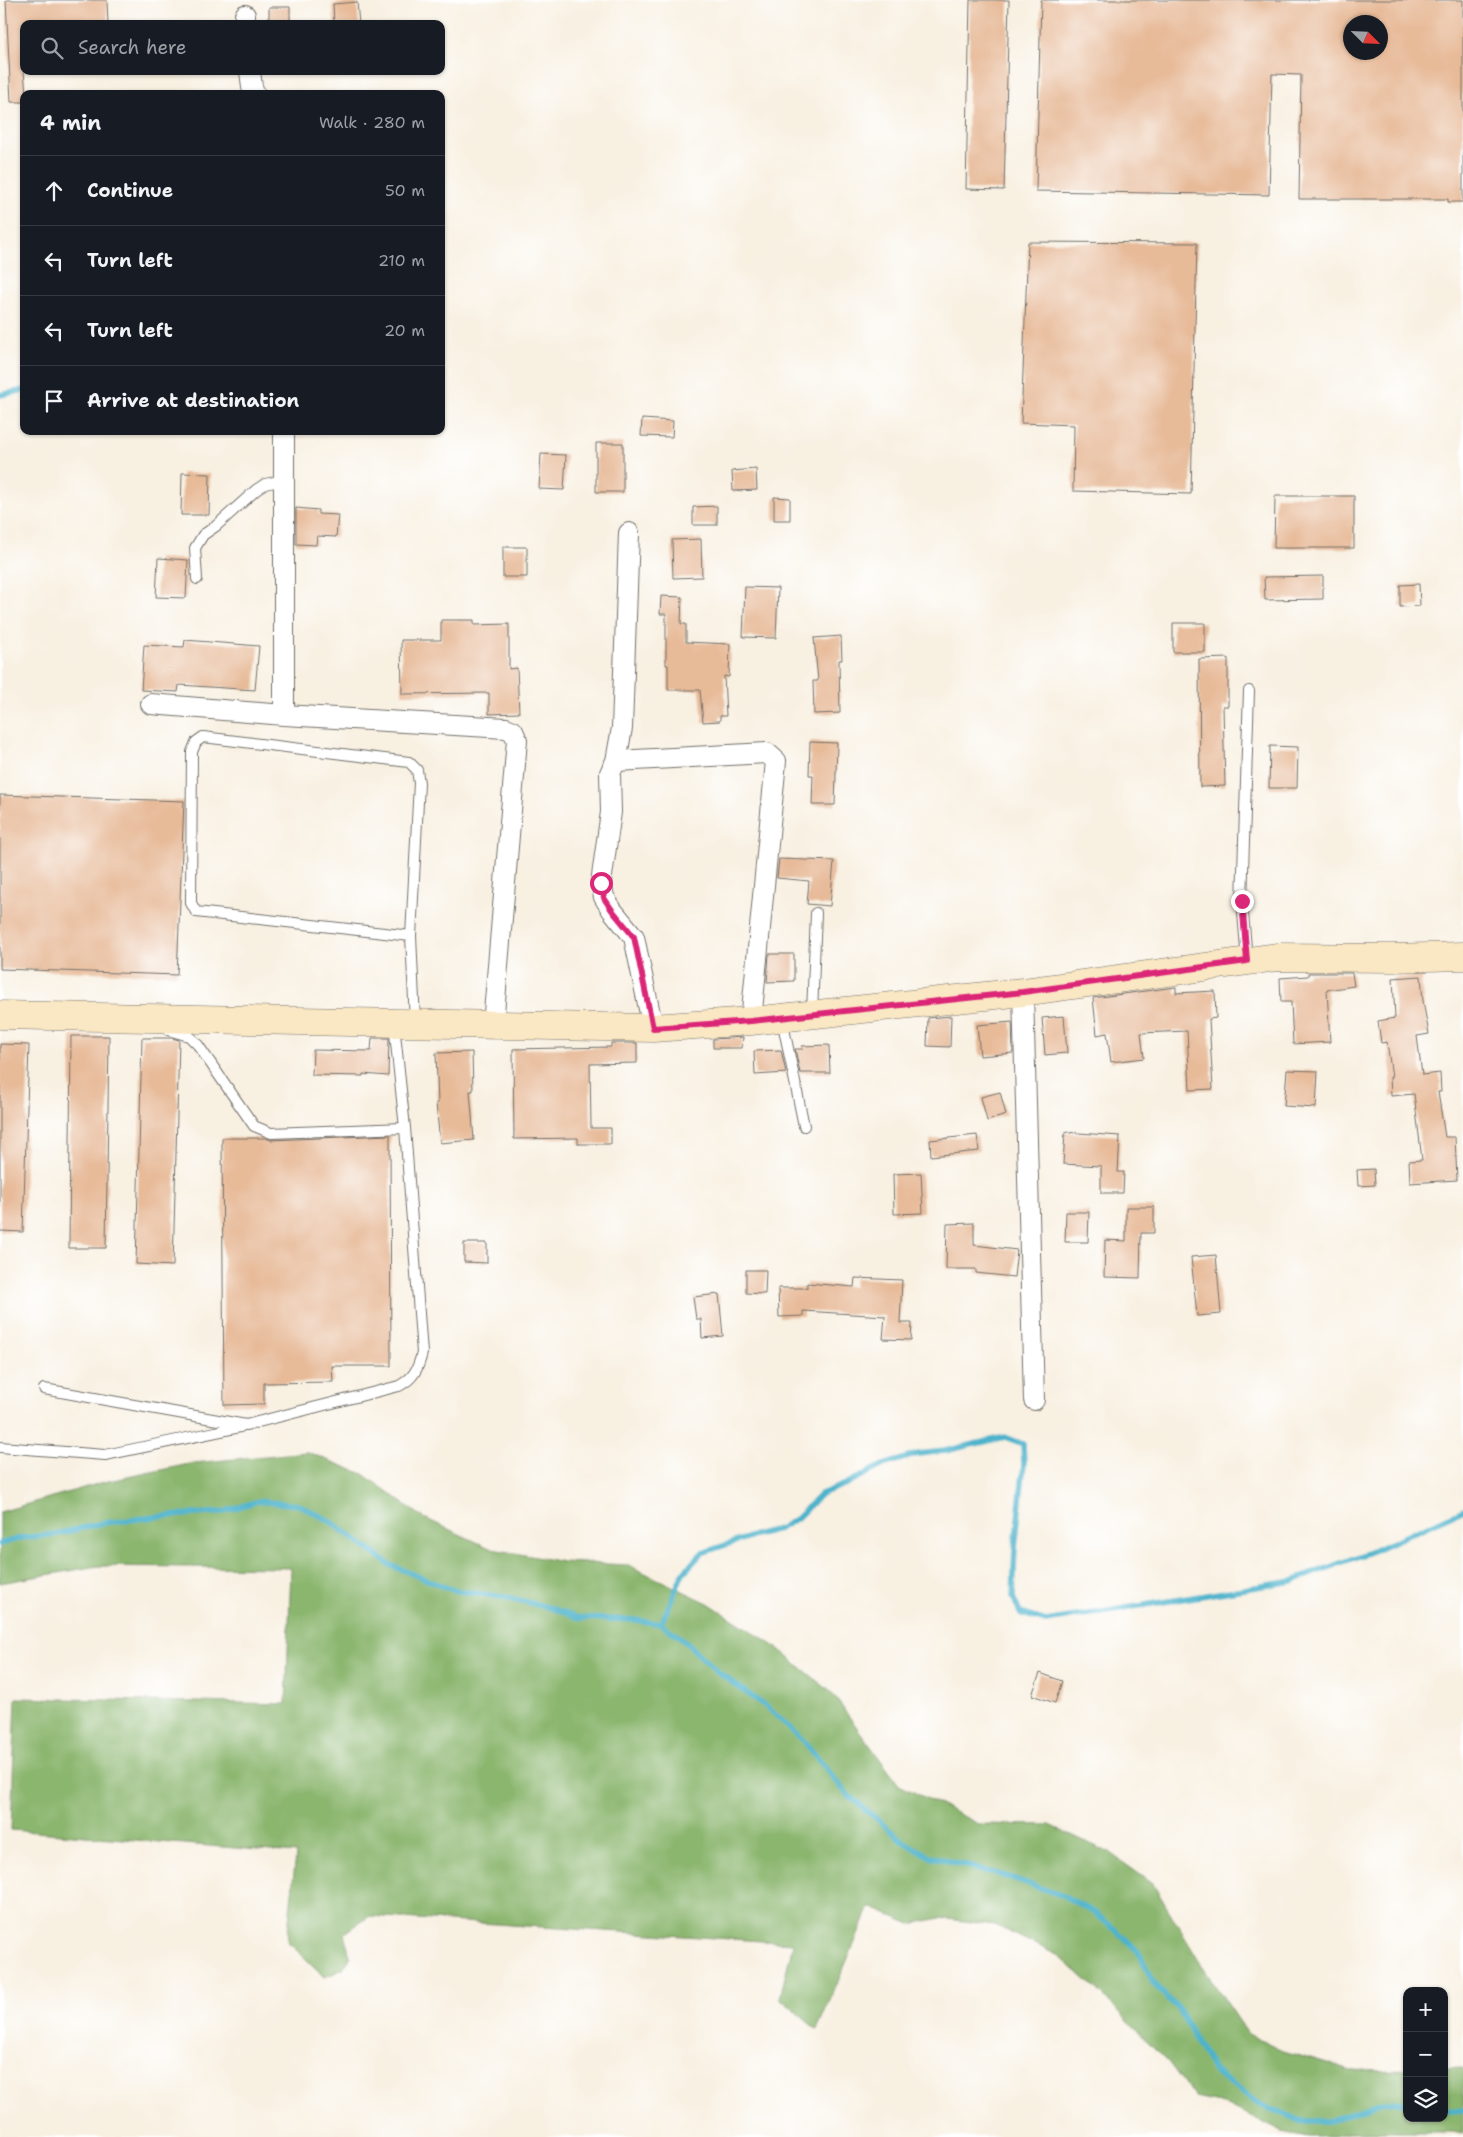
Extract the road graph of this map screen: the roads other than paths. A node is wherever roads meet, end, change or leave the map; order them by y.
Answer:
1 (250, 75) edge
2 (253, 90) edge
3 (284, 435) edge
4 (284, 480) junction
5 (629, 533) dead end
6 (196, 580) dead end
7 (1249, 691) dead end
8 (151, 704) dead end
9 (284, 715) junction
10 (616, 761) junction
11 (816, 913) dead end
12 (411, 936) junction
13 (1463, 956) edge
14 (1247, 961) junction
15 (1023, 992) junction
16 (812, 1014) junction
17 (0, 1015) edge
18 (782, 1018) junction
19 (751, 1021) junction
20 (405, 1023) junction
21 (493, 1025) junction
22 (0, 1026) edge
23 (86, 1027) dead end
24 (653, 1028) junction
25 (155, 1030) dead end
26 (804, 1126) dead end
27 (405, 1128) junction
28 (44, 1389) dead end
29 (1034, 1400) dead end
30 (246, 1425) junction
31 (0, 1448) edge

1 - 2 street
3 - 4 street
4 - 6 lane
4 - 9 street
5 - 10 street
7 - 14 lane
8 - 9 street
9 - 21 street
10 - 19 street
10 - 24 street
11 - 16 lane
12 - 12 lane
12 - 20 lane
13 - 14 street
14 - 15 street
15 - 16 street
15 - 29 street
16 - 18 street
17 - 20 street
18 - 19 street
18 - 26 lane
19 - 24 street
20 - 21 street
20 - 27 lane
21 - 24 street
22 - 23 lane
25 - 27 lane
27 - 30 lane
28 - 30 lane
30 - 31 lane

